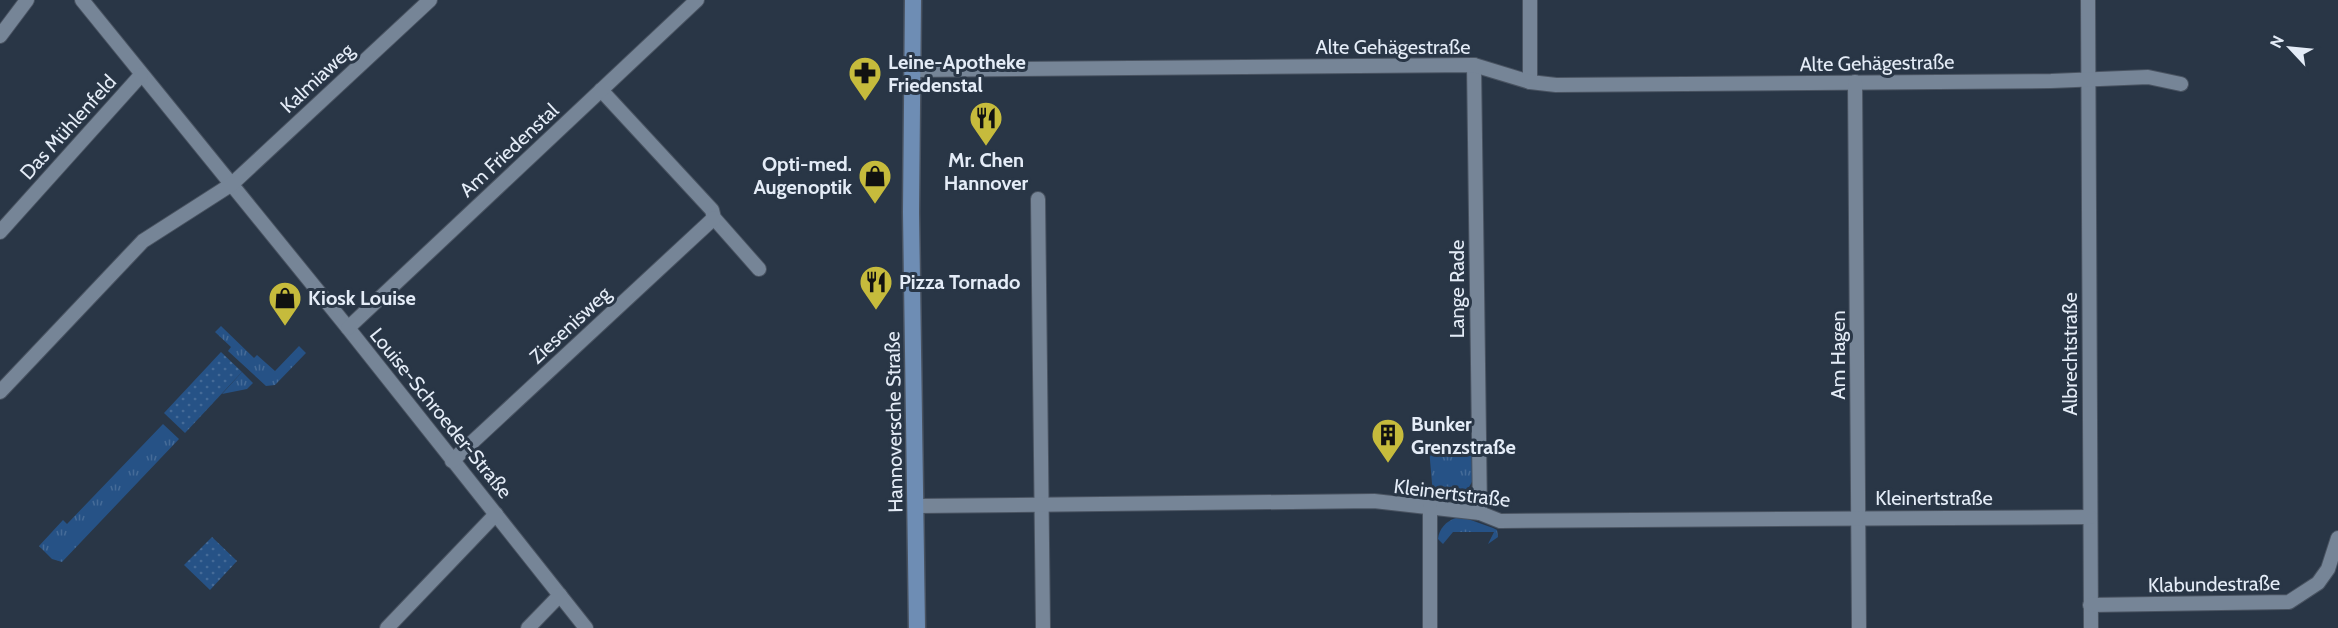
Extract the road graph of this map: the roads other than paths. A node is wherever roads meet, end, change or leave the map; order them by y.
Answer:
1 (27, 0) edge
2 (82, 0) edge
3 (430, 0) edge
4 (697, 0) edge
5 (913, 0) edge
6 (1530, 0) edge
7 (2088, 0) edge
8 (0, 36) edge
9 (1474, 65) junction
10 (912, 70) junction
11 (141, 75) junction
12 (2089, 79) junction
13 (1530, 82) junction
14 (1855, 82) junction
15 (2181, 84) dead end
16 (601, 90) junction
17 (232, 184) junction
18 (1038, 199) dead end
19 (714, 218) junction
20 (0, 232) edge
21 (759, 269) dead end
22 (348, 328) junction
23 (0, 392) edge
24 (452, 461) junction
25 (1043, 504) junction
26 (917, 506) junction
27 (1430, 507) junction
28 (1480, 513) junction
29 (496, 514) junction
30 (2090, 517) junction
31 (1859, 518) junction
32 (2338, 538) edge
33 (560, 595) junction
34 (2090, 605) junction
35 (387, 628) edge
36 (528, 628) edge
37 (586, 628) edge
38 (917, 628) edge
39 (1043, 628) edge
40 (1430, 628) edge
41 (1859, 628) edge
42 (2091, 628) edge

1 - 8 street
2 - 11 street, Louise-Schroeder-Straße
3 - 17 street, Kalmiaweg
4 - 16 street, Am Friedenstal
5 - 10 main road, Hannoversche Straße
6 - 13 street
7 - 12 street, Albrechtstraße
9 - 10 street, Alte Gehägestraße
9 - 13 street, Alte Gehägestraße
9 - 28 street, Lange Rade
10 - 26 main road, Hannoversche Straße
11 - 17 street, Louise-Schroeder-Straße
11 - 20 street, Das Mühlenfeld
12 - 14 street, Alte Gehägestraße
12 - 15 street
12 - 30 street, Albrechtstraße
13 - 14 street, Alte Gehägestraße
14 - 31 street, Am Hagen
16 - 19 street
16 - 22 street, Am Friedenstal
17 - 22 street, Louise-Schroeder-Straße
17 - 23 street, Kalmiaweg
18 - 25 street
19 - 21 street
19 - 24 street, Ziesenisweg
22 - 24 street, Louise-Schroeder-Straße
24 - 29 street, Louise-Schroeder-Straße
25 - 26 street, Kleinertstraße
25 - 27 street, Kleinertstraße
25 - 39 street
26 - 38 main road, Hannoversche Straße
27 - 28 street, Kleinertstraße
27 - 40 street
28 - 31 street, Kleinertstraße
29 - 33 street, Louise-Schroeder-Straße
29 - 35 street
30 - 31 street, Kleinertstraße
30 - 34 street, Albrechtstraße
31 - 41 street, Am Hagen
32 - 34 street, Klabundestraße
33 - 36 street
33 - 37 street, Louise-Schroeder-Straße
34 - 42 street, Albrechtstraße

